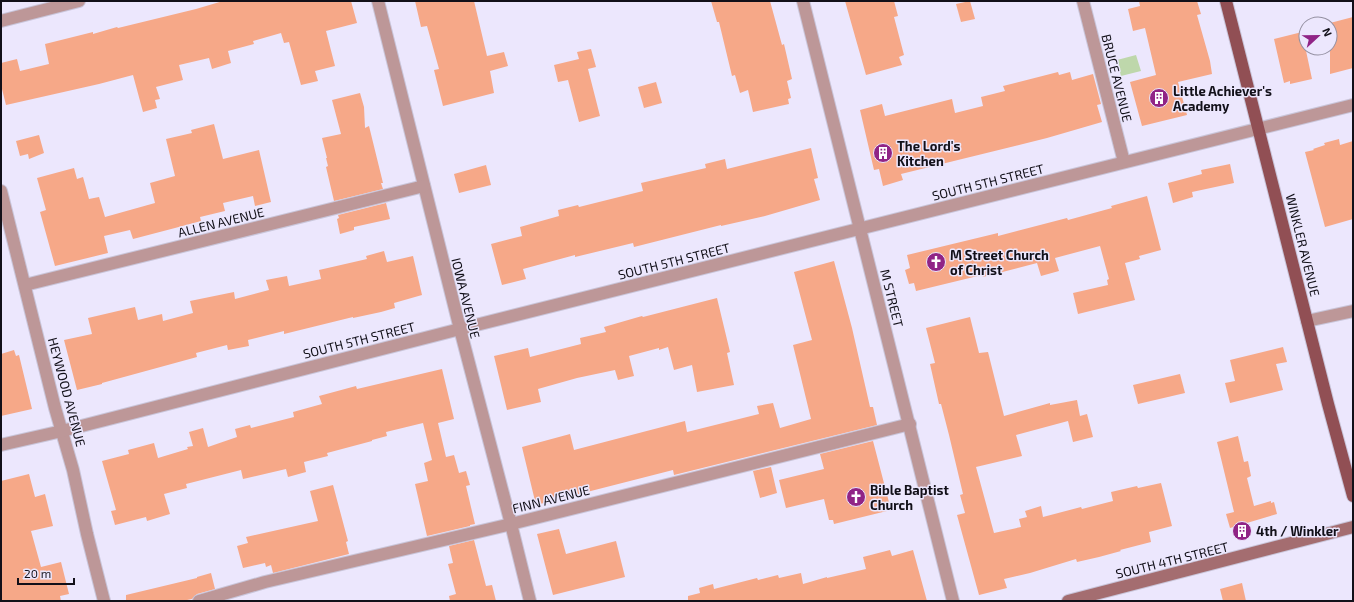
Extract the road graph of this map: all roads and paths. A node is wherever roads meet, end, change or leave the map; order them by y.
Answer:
1 (80, 1) edge
2 (378, 1) edge
3 (803, 1) edge
4 (1083, 1) edge
5 (1226, 1) edge
6 (1, 21) edge
7 (1353, 105) edge
8 (1258, 128) junction
9 (1124, 162) junction
10 (424, 186) junction
11 (1, 191) edge
12 (860, 229) junction
13 (25, 285) junction
14 (1353, 311) edge
15 (1307, 321) junction
16 (460, 329) junction
17 (910, 424) junction
18 (62, 431) junction
19 (1, 445) edge
20 (1353, 496) edge
21 (511, 524) junction
22 (1353, 527) edge
23 (104, 601) edge
24 (199, 601) edge
25 (530, 601) edge
26 (953, 601) edge
27 (1068, 601) edge

1 - 6 street
2 - 10 street, IOWA AVENUE
3 - 12 street, M STREET
4 - 9 street, BRUCE AVENUE
5 - 8 main road, WINKLER AVENUE
7 - 8 street, SOUTH 5TH STREET
8 - 9 street, SOUTH 5TH STREET
8 - 15 main road, WINKLER AVENUE
9 - 12 street, SOUTH 5TH STREET
10 - 13 street, ALLEN AVENUE
10 - 16 street, IOWA AVENUE
11 - 13 street, HEYWOOD AVENUE
12 - 16 street, SOUTH 5TH STREET
12 - 17 street, M STREET
13 - 18 street, HEYWOOD AVENUE
14 - 15 street
15 - 20 main road, WINKLER AVENUE
16 - 18 street, SOUTH 5TH STREET
16 - 21 street, IOWA AVENUE
17 - 21 street, FINN AVENUE
17 - 26 street, M STREET
18 - 19 street, SOUTH 5TH STREET
18 - 23 street, HEYWOOD AVENUE
21 - 24 street, FINN AVENUE
21 - 25 street, IOWA AVENUE
22 - 27 main road, SOUTH 4TH STREET

